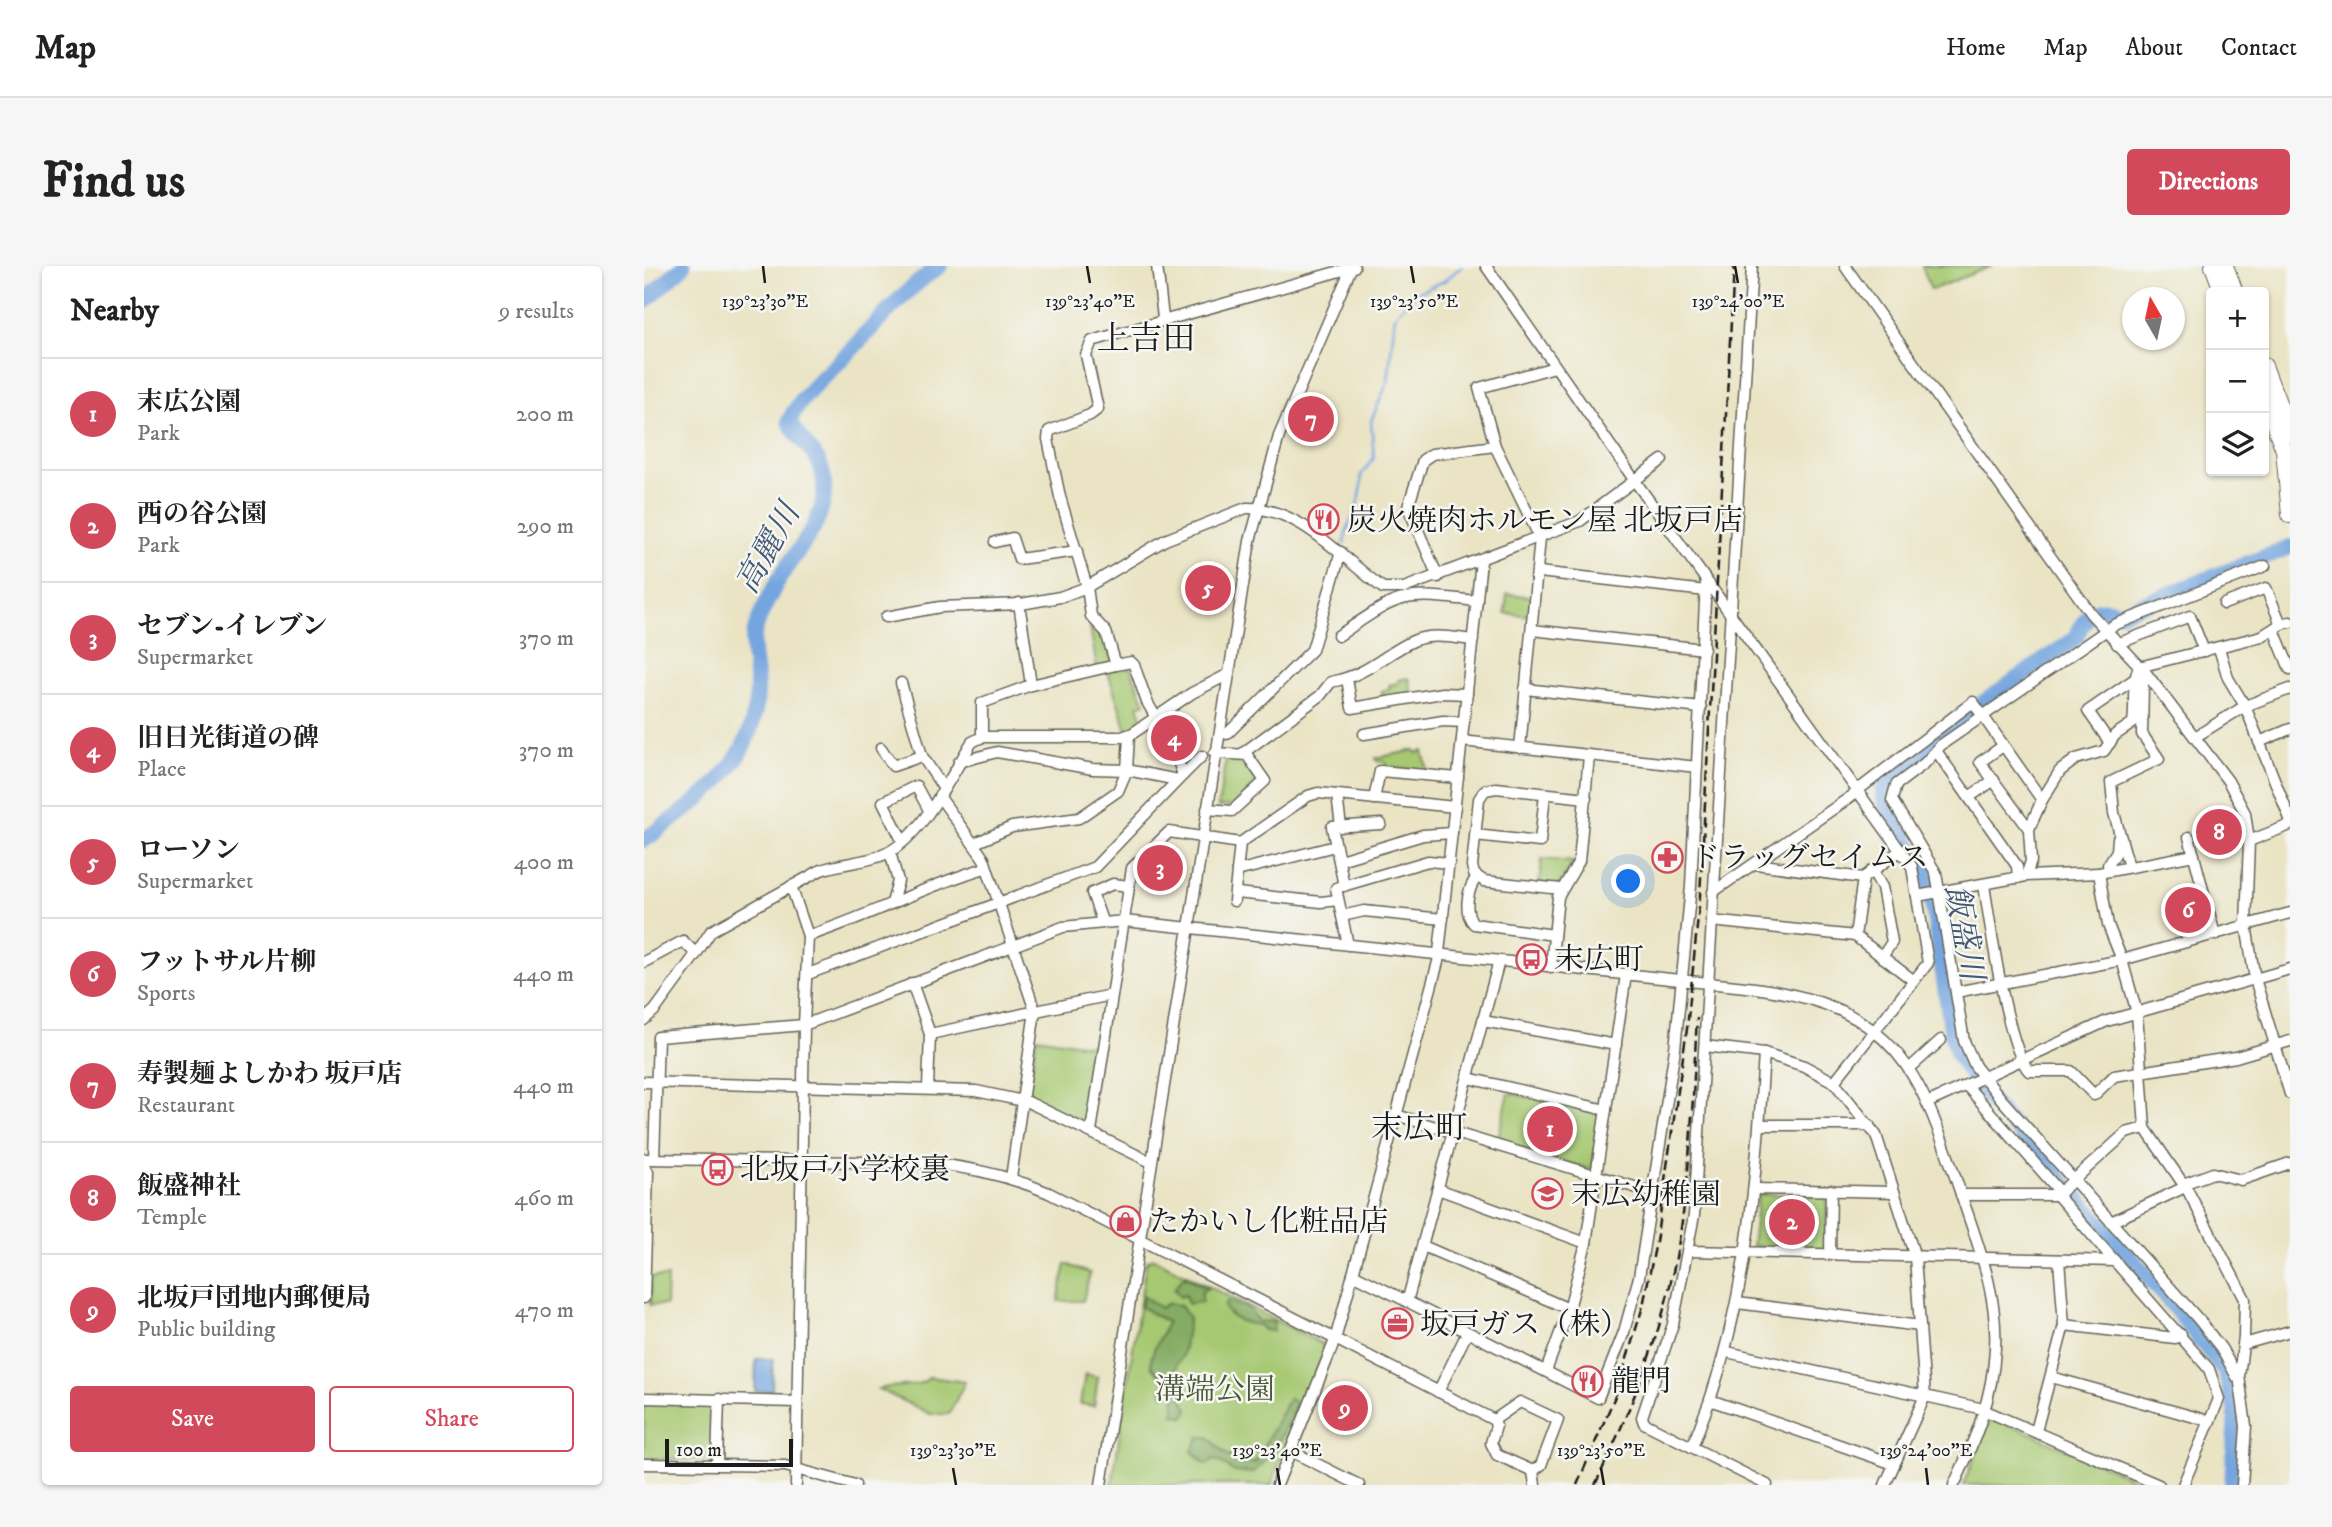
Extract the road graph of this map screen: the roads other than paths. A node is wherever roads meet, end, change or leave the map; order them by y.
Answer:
1 (1157, 266) edge
2 (1486, 266) edge
3 (1752, 266) edge
4 (1845, 266) edge
5 (2213, 266) edge
6 (2225, 266) edge
7 (1353, 267) edge
8 (2221, 287) edge
9 (2233, 287) edge
10 (1163, 318) junction
11 (1555, 366) junction
12 (2269, 379) edge
13 (2269, 410) edge
14 (2290, 434) edge
15 (1494, 446) junction
16 (1662, 460) dead end
17 (1635, 481) junction
18 (1259, 508) junction
19 (2290, 515) edge
20 (1540, 538) junction
21 (995, 542) dead end
22 (1077, 551) junction
23 (1341, 552) junction
24 (1481, 561) junction
25 (2265, 566) dead end
26 (1539, 572) junction
27 (1438, 577) junction
28 (1706, 586) junction
29 (1087, 587) junction
30 (1477, 601) junction
31 (1018, 603) junction
32 (2224, 604) dead end
33 (1730, 613) junction
34 (886, 617) dead end
35 (2282, 626) edge
36 (1532, 630) junction
37 (2104, 630) junction
38 (1338, 636) dead end
39 (1473, 640) junction
40 (2117, 643) junction
41 (2219, 648) junction
42 (1704, 649) junction
43 (2204, 652) junction
44 (1116, 665) junction
45 (2290, 669) edge
46 (2143, 670) junction
47 (1227, 675) junction
48 (1347, 679) junction
49 (2133, 680) junction
50 (901, 683) dead end
51 (1031, 685) junction
52 (1525, 689) junction
53 (2290, 689) edge
54 (1467, 694) junction
55 (2245, 706) junction
56 (1701, 708) junction
57 (1983, 716) junction
58 (1156, 718) junction
59 (1464, 722) junction
60 (2290, 729) edge
61 (1227, 734) dead end
62 (1364, 734) dead end
63 (1129, 735) junction
64 (982, 737) junction
65 (2195, 737) junction
66 (1462, 741) junction
67 (2259, 742) junction
68 (2110, 743) junction
69 (2003, 746) junction
70 (881, 748) dead end
71 (1520, 748) junction
72 (1937, 752) junction
73 (1215, 753) junction
74 (1243, 753) junction
75 (922, 756) junction
76 (1202, 756) dead end
77 (1589, 756) junction
78 (959, 762) junction
79 (1697, 767) junction
80 (1127, 769) junction
81 (1180, 777) junction
82 (1458, 778) junction
83 (1994, 780) junction
84 (1858, 790) junction
85 (942, 792) junction
86 (1545, 794) junction
87 (1337, 795) junction
88 (1969, 797) junction
89 (1586, 798) junction
90 (1374, 799) junction
91 (2042, 800) junction
92 (1455, 807) junction
93 (1207, 809) junction
94 (929, 810) junction
95 (2290, 819) edge
96 (1381, 824) dead end
97 (2290, 825) edge
98 (1341, 827) junction
99 (2029, 829) junction
100 (2119, 832) junction
101 (1452, 833) junction
102 (1475, 835) junction
103 (2189, 837) dead end
104 (1202, 838) junction
105 (2249, 841) junction
106 (903, 842) junction
107 (975, 843) junction
108 (1240, 844) junction
109 (1335, 846) junction
110 (1901, 850) junction
111 (890, 852) junction
112 (2194, 855) junction
113 (1340, 860) junction
114 (1449, 863) junction
115 (1756, 864) junction
116 (2108, 865) dead end
117 (2129, 867) junction
118 (985, 869) junction
119 (1237, 871) junction
120 (2099, 873) junction
121 (1868, 874) junction
122 (1477, 877) junction
123 (2022, 877) junction
124 (1984, 885) junction
125 (791, 886) junction
126 (1129, 886) junction
127 (1344, 886) junction
128 (1561, 889) junction
129 (1713, 892) junction
130 (1938, 892) junction
131 (1920, 896) junction
132 (1338, 900) junction
133 (891, 903) junction
134 (997, 903) junction
135 (2290, 913) edge
136 (1342, 916) junction
137 (1443, 919) junction
138 (1102, 921) junction
139 (1124, 921) junction
140 (1711, 921) junction
141 (2246, 925) junction
142 (1188, 928) junction
143 (1554, 934) junction
144 (2215, 934) junction
145 (808, 936) junction
146 (1855, 936) junction
147 (1348, 945) junction
148 (1014, 946) junction
149 (696, 954) junction
150 (1439, 955) junction
151 (1882, 957) junction
152 (2122, 960) junction
153 (1499, 961) junction
154 (644, 962) edge
155 (1551, 967) junction
156 (2290, 969) edge
157 (808, 974) junction
158 (1626, 975) junction
159 (2255, 979) junction
160 (1683, 981) junction
161 (1914, 981) junction
162 (2001, 983) junction
163 (912, 984) junction
164 (1709, 984) junction
165 (1956, 992) junction
166 (1111, 995) junction
167 (1035, 1011) junction
168 (2137, 1013) junction
169 (644, 1020) edge
170 (1483, 1021) junction
171 (804, 1026) junction
172 (1874, 1031) junction
173 (930, 1034) junction
174 (1941, 1040) dead end
175 (2290, 1041) edge
176 (1616, 1045) junction
177 (1705, 1046) junction
178 (2275, 1046) junction
179 (1764, 1053) junction
180 (2021, 1060) junction
181 (1910, 1068) junction
182 (2139, 1073) junction
183 (1468, 1078) junction
184 (1982, 1078) junction
185 (650, 1082) edge
186 (1834, 1083) junction
187 (1967, 1085) junction
188 (803, 1086) junction
189 (928, 1088) junction
190 (2290, 1094) edge
191 (1023, 1101) junction
192 (1929, 1102) junction
193 (1606, 1110) junction
194 (1396, 1115) junction
195 (1760, 1125) junction
196 (1869, 1125) junction
197 (2146, 1128) junction
198 (1091, 1131) junction
199 (1453, 1133) junction
200 (646, 1160) edge
201 (802, 1161) junction
202 (1151, 1162) junction
203 (2290, 1163) edge
204 (1597, 1176) junction
205 (1011, 1178) junction
206 (2072, 1181) junction
207 (2184, 1185) junction
208 (1438, 1189) junction
209 (1756, 1189) junction
210 (1831, 1190) junction
211 (1893, 1192) junction
212 (2059, 1193) junction
213 (1654, 1194) junction
214 (1961, 1195) junction
215 (646, 1213) edge
216 (2111, 1222) junction
217 (1139, 1241) junction
218 (1586, 1243) junction
219 (1423, 1246) junction
220 (1689, 1251) junction
221 (1748, 1253) junction
222 (1830, 1254) junction
223 (645, 1255) edge
224 (1915, 1256) junction
225 (2142, 1258) junction
226 (1983, 1259) junction
227 (2059, 1261) junction
228 (2122, 1265) junction
229 (1353, 1274) junction
230 (644, 1298) edge
231 (1408, 1302) junction
232 (1737, 1303) junction
233 (1569, 1309) junction
234 (2064, 1325) junction
235 (1920, 1326) junction
236 (2290, 1331) edge
237 (1467, 1333) junction
238 (2181, 1334) junction
239 (1335, 1340) junction
240 (2244, 1344) junction
241 (1727, 1352) junction
242 (1546, 1371) junction
243 (2051, 1377) junction
244 (2237, 1377) junction
245 (2218, 1390) junction
246 (1438, 1392) junction
247 (1925, 1395) junction
248 (644, 1398) edge
249 (719, 1399) junction
250 (1710, 1400) junction
251 (797, 1402) junction
252 (1986, 1410) junction
253 (1494, 1420) junction
254 (2209, 1420) junction
255 (2036, 1431) junction
256 (1692, 1447) junction
257 (1291, 1451) junction
258 (644, 1464) edge
259 (717, 1464) junction
260 (1894, 1464) junction
261 (796, 1467) junction
262 (1533, 1471) junction
263 (1352, 1484) edge
264 (796, 1485) edge
265 (855, 1485) edge
266 (1101, 1485) edge
267 (1277, 1485) edge
268 (1535, 1485) edge
269 (1767, 1485) edge
270 (1885, 1485) edge
271 (1954, 1485) edge
272 (2159, 1485) edge
273 (2183, 1485) edge
274 (2242, 1485) edge

1 - 10 street
2 - 11 street
3 - 33 street
4 - 37 street
5 - 8 highway
6 - 9 highway
7 - 10 street
7 - 18 street
10 - 22 street
11 - 15 street
11 - 17 street
12 - 14 highway
13 - 19 highway
15 - 20 street
15 - 27 street
16 - 17 street
17 - 20 street
17 - 28 street
18 - 23 street
18 - 29 street
18 - 47 street
20 - 24 street
20 - 26 street
21 - 22 street
22 - 29 street
23 - 27 street
23 - 61 street
24 - 27 street
24 - 30 street
25 - 37 street
26 - 28 street
26 - 36 street
28 - 33 street
28 - 42 street
29 - 31 street
29 - 44 street
30 - 38 street
30 - 39 street
31 - 34 street
31 - 51 street
32 - 35 street
33 - 84 street
33 - 129 street
35 - 41 street
35 - 45 street
36 - 42 street
36 - 52 street
37 - 40 street
37 - 57 street
39 - 48 street
39 - 54 street
40 - 43 street
40 - 46 street
41 - 43 street
41 - 55 street
42 - 56 street
43 - 46 street
44 - 51 street
44 - 58 street
46 - 49 street
46 - 65 street
46 - 100 street
47 - 58 street
47 - 73 street
48 - 54 street
48 - 74 street
49 - 68 street
49 - 68 street
50 - 75 street
51 - 64 street
52 - 56 street
52 - 71 street
53 - 55 street
54 - 59 street
55 - 65 street
55 - 67 street
56 - 79 street
57 - 69 street
57 - 72 street
57 - 84 street
58 - 63 street
58 - 81 street
59 - 62 street
59 - 66 street
60 - 67 street
63 - 64 street
63 - 80 street
64 - 78 street
65 - 105 street
66 - 71 street
66 - 82 street
67 - 95 street
68 - 91 street
69 - 83 street
69 - 91 street
70 - 75 street
71 - 77 street
72 - 88 street
72 - 130 street
73 - 74 street
73 - 93 street
74 - 93 street
75 - 85 street
76 - 81 street
77 - 79 street
77 - 89 street
78 - 80 street
78 - 85 street
79 - 160 street
80 - 81 street
80 - 107 street
81 - 134 street
82 - 90 street
82 - 92 street
83 - 88 street
83 - 99 street
84 - 110 street
84 - 115 street
85 - 94 street
85 - 107 street
86 - 89 street
86 - 102 street
86 - 102 street
87 - 90 street
87 - 98 street
87 - 108 street
88 - 123 street
89 - 128 street
90 - 92 street
91 - 99 street
92 - 101 street
93 - 104 street
94 - 106 street
94 - 106 street
96 - 98 street
97 - 105 street
98 - 109 street
99 - 123 street
100 - 116 street
100 - 117 street
101 - 113 street
101 - 114 street
102 - 122 street
103 - 112 street
104 - 108 street
104 - 126 street
104 - 142 street
105 - 141 street
106 - 111 street
107 - 118 street
108 - 119 street
109 - 113 street
109 - 119 street
110 - 121 street
110 - 131 street
111 - 125 street
111 - 133 street
112 - 117 street
112 - 144 street
113 - 127 street
114 - 127 street
114 - 137 street
115 - 121 street
115 - 129 street
117 - 120 street
118 - 133 street
118 - 134 street
119 - 132 street
120 - 123 street
120 - 152 street
121 - 146 street
121 - 151 street
122 - 128 street
122 - 143 street
123 - 124 street
124 - 130 street
124 - 162 street
125 - 145 street
125 - 149 street
126 - 138 street
126 - 139 street
127 - 132 street
128 - 143 street
129 - 140 street
130 - 131 street
130 - 165 street
131 - 161 street
132 - 136 street
133 - 145 street
134 - 148 street
134 - 157 street
135 - 141 street
136 - 137 street
136 - 147 street
137 - 150 street
138 - 139 street
138 - 148 street
139 - 142 street
139 - 166 street
140 - 146 street
140 - 164 street
141 - 144 street
141 - 159 street
142 - 147 street
142 - 202 street
143 - 155 street
144 - 152 street
145 - 157 street
146 - 151 street
147 - 150 street
148 - 163 street
148 - 167 street
149 - 154 street
149 - 169 street
150 - 153 street
150 - 194 street
151 - 161 street
152 - 162 street
152 - 168 street
153 - 155 street
153 - 170 street
155 - 158 street
156 - 159 street
157 - 171 street
158 - 160 street
158 - 176 street
159 - 168 street
159 - 178 street
160 - 164 street
160 - 213 street
161 - 172 street
162 - 165 street
162 - 180 street
163 - 171 street
163 - 173 street
164 - 172 street
164 - 177 street
165 - 184 street
166 - 167 street
166 - 198 street
167 - 173 street
167 - 191 street
168 - 180 street
168 - 182 street
170 - 176 street
170 - 183 street
171 - 185 street
171 - 188 street
172 - 181 street
172 - 186 street
173 - 189 street
174 - 181 street
175 - 178 street
176 - 193 street
177 - 179 street
177 - 220 street
178 - 182 street
178 - 190 street
179 - 186 street
179 - 195 street
180 - 182 street
180 - 184 street
181 - 192 street
182 - 197 street
183 - 193 street
183 - 199 street
184 - 187 street
184 - 206 street
185 - 188 street
185 - 200 street
186 - 196 street
187 - 192 street
187 - 212 street
188 - 189 street
188 - 201 street
189 - 191 street
191 - 198 street
191 - 205 street
192 - 214 street
193 - 204 street
194 - 199 street
194 - 229 street
195 - 196 street
195 - 209 street
196 - 211 street
197 - 206 street
197 - 207 street
198 - 202 street
199 - 204 street
199 - 208 street
200 - 201 street
200 - 215 street
201 - 205 street
201 - 251 street
202 - 217 street
203 - 207 street
204 - 213 street
204 - 218 street
205 - 217 street
206 - 212 street
206 - 216 street
207 - 216 street
207 - 240 street
208 - 218 street
208 - 219 street
209 - 210 street
209 - 221 street
210 - 211 street
210 - 222 street
211 - 224 street
212 - 214 street
212 - 228 street
213 - 242 street
214 - 226 street
215 - 223 street
216 - 225 street
217 - 239 street
217 - 266 street
218 - 233 street
219 - 231 street
219 - 233 street
220 - 221 street
220 - 256 street
221 - 222 street
221 - 232 street
222 - 224 street
223 - 230 street
224 - 226 street
224 - 235 street
225 - 228 street
225 - 244 street
226 - 227 street
226 - 252 street
227 - 228 street
227 - 234 street
228 - 238 street
229 - 231 street
229 - 239 street
231 - 237 street
232 - 235 street
232 - 241 street
233 - 242 street
234 - 238 street
234 - 243 street
235 - 247 street
236 - 240 street
237 - 242 street
237 - 246 street
238 - 245 street
239 - 246 street
239 - 257 street
240 - 244 street
241 - 247 street
241 - 250 street
243 - 254 street
243 - 255 street
244 - 245 street
244 - 274 street
245 - 254 street
246 - 253 street
247 - 252 street
247 - 260 street
248 - 249 street
249 - 251 street
249 - 259 street
250 - 256 street
250 - 260 street
251 - 261 street
252 - 255 street
252 - 271 street
253 - 262 street
253 - 262 street
254 - 273 street
255 - 272 street
256 - 269 street
257 - 263 street
257 - 267 street
258 - 259 street
259 - 261 street
260 - 270 street
261 - 264 street
261 - 265 street
262 - 268 street

